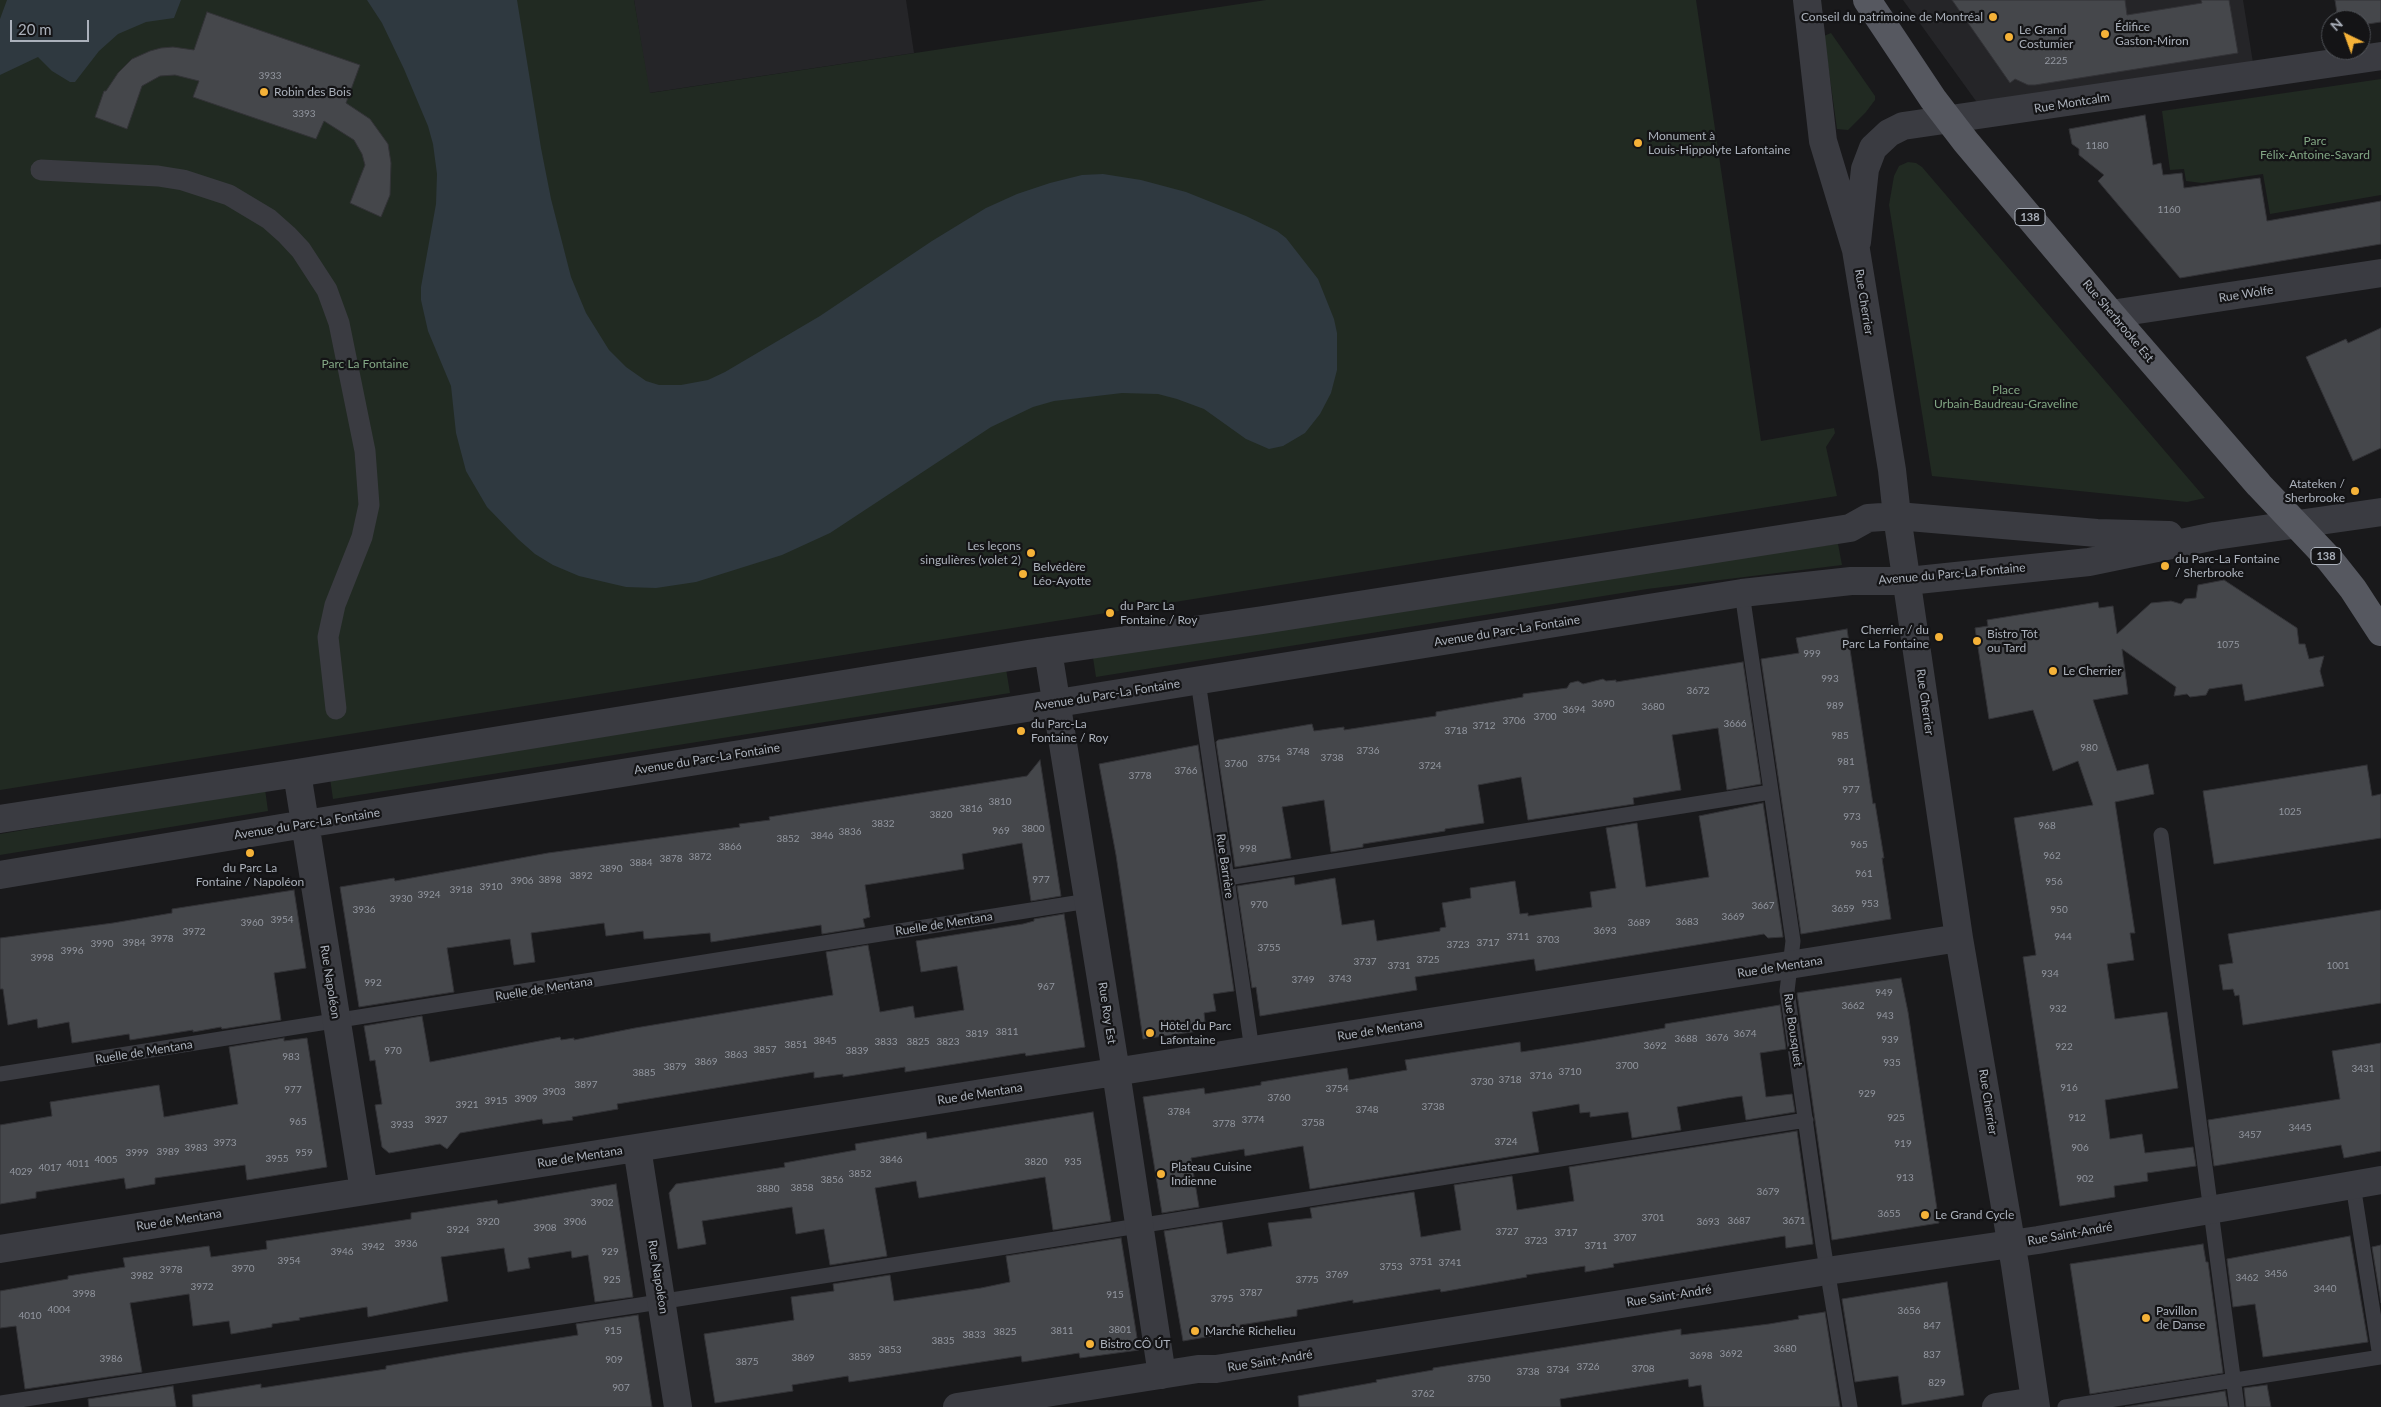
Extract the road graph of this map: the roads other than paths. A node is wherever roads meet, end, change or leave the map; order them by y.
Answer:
1 (1807, 0) edge
2 (1867, 0) edge
3 (2381, 56) edge
4 (1948, 119) junction
5 (41, 170) dead end
6 (1856, 250) junction
7 (2381, 273) edge
8 (2111, 314) junction
9 (2381, 512) edge
10 (1897, 516) junction
11 (2296, 526) junction
12 (2215, 536) junction
13 (1908, 581) junction
14 (1742, 593) junction
15 (2381, 632) edge
16 (1048, 651) junction
17 (1198, 681) junction
18 (1057, 703) junction
19 (336, 709) dead end
20 (297, 773) junction
21 (1771, 792) junction
22 (0, 819) edge
23 (305, 824) junction
24 (2161, 835) dead end
25 (0, 875) edge
26 (1227, 878) junction
27 (1088, 901) junction
28 (1959, 938) junction
29 (1790, 966) junction
30 (336, 1022) junction
31 (1252, 1050) junction
32 (1116, 1072) junction
33 (0, 1074) edge
34 (1806, 1120) junction
35 (637, 1148) junction
36 (2381, 1180) edge
37 (2353, 1185) junction
38 (364, 1191) junction
39 (2211, 1210) junction
40 (1139, 1224) junction
41 (2011, 1244) junction
42 (0, 1249) edge
43 (1827, 1271) junction
44 (662, 1301) junction
45 (2381, 1357) edge
46 (1162, 1375) junction
47 (2233, 1380) junction
48 (1074, 1398) edge
49 (0, 1403) edge
50 (2036, 1404) edge
51 (678, 1407) edge
52 (957, 1407) edge
53 (1850, 1407) edge
54 (1996, 1407) edge
55 (2065, 1407) edge
56 (2238, 1407) edge

1 - 6 street, Rue Cherrier
2 - 4 main road, Rue Sherbrooke Est / 138
3 - 4 street, Rue Montcalm
4 - 6 street, Rue Montcalm
4 - 8 main road, Rue Sherbrooke Est / 138
5 - 19 street
6 - 10 street, Rue Cherrier
7 - 8 street, Rue Wolfe
8 - 11 main road, Rue Sherbrooke Est / 138
9 - 11 street, Avenue du Parc-La Fontaine
10 - 12 street, Avenue du Parc-La Fontaine
10 - 13 street, Rue Cherrier
10 - 16 street, Avenue du Parc-La Fontaine
11 - 12 street, Avenue du Parc-La Fontaine
11 - 15 main road, Rue Sherbrooke Est / 138
12 - 13 street, Avenue du Parc-La Fontaine
13 - 14 street, Avenue du Parc-La Fontaine
13 - 28 street, Rue Cherrier
14 - 17 street, Avenue du Parc-La Fontaine
14 - 21 lane, Rue Bousquet
16 - 18 street, Rue Roy Est
16 - 20 street, Avenue du Parc-La Fontaine
17 - 18 street, Avenue du Parc-La Fontaine
17 - 26 lane, Rue Barrière
18 - 23 street, Avenue du Parc-La Fontaine
18 - 27 street, Rue Roy Est
20 - 22 street, Avenue du Parc-La Fontaine
20 - 23 street, Rue Napoléon
21 - 26 lane
21 - 29 lane, Rue Bousquet
23 - 25 street, Avenue du Parc-La Fontaine
23 - 30 street, Rue Napoléon
24 - 39 lane
26 - 31 lane, Rue Barrière
27 - 30 lane, Ruelle de Mentana
27 - 32 street, Rue Roy Est
28 - 29 street, Rue de Mentana
28 - 41 street, Rue Cherrier
29 - 31 street, Rue de Mentana
29 - 34 lane, Rue Bousquet
30 - 33 lane, Ruelle de Mentana
30 - 38 street, Rue Napoléon
31 - 32 street, Rue de Mentana
32 - 35 street, Rue de Mentana
32 - 40 street, Rue Roy Est
34 - 40 lane
34 - 43 lane, Rue Bousquet
35 - 38 street, Rue de Mentana
35 - 44 street, Rue Napoléon
36 - 37 street, Rue Saint-André
37 - 39 street, Rue Saint-André
37 - 45 lane
38 - 42 street, Rue de Mentana
39 - 41 street, Rue Saint-André
39 - 47 lane
40 - 44 lane
40 - 46 street, Rue Roy Est
41 - 43 street, Rue Saint-André
41 - 50 street, Rue Cherrier
43 - 46 street, Rue Saint-André
43 - 53 lane, Rue Bousquet
44 - 49 lane
44 - 51 street, Rue Napoléon
45 - 47 lane
46 - 48 street, Rue Saint-André
47 - 55 lane
47 - 56 lane
48 - 52 street, Rue Saint-André
50 - 54 street

